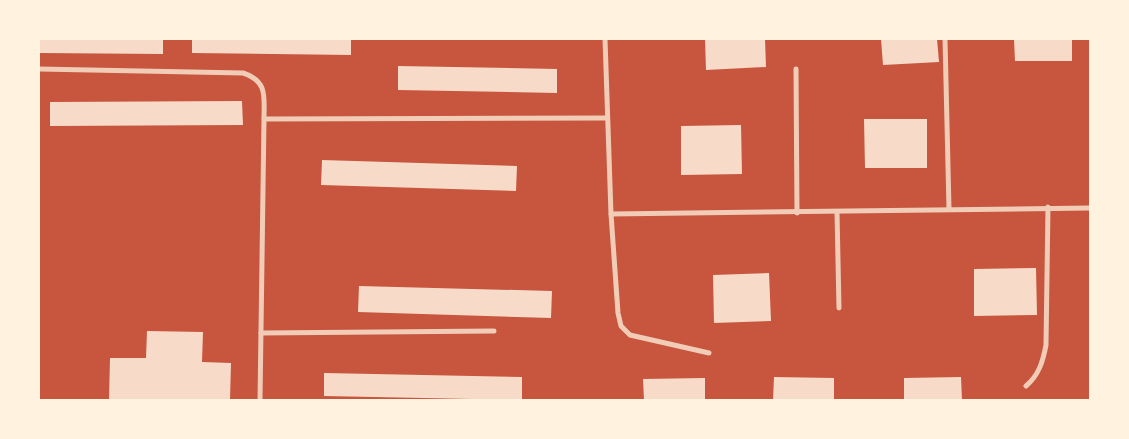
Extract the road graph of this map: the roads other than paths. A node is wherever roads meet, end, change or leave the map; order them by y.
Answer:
1 (605, 39) edge
2 (945, 39) edge
3 (39, 69) edge
4 (796, 69) dead end
5 (607, 118) junction
6 (264, 119) junction
7 (1048, 207) junction
8 (1090, 208) edge
9 (949, 209) junction
10 (837, 212) junction
11 (797, 213) junction
12 (612, 214) junction
13 (838, 308) dead end
14 (494, 331) dead end
15 (261, 333) junction
16 (709, 353) dead end
17 (1026, 386) dead end
18 (260, 400) edge

1 - 5 street
2 - 9 street
3 - 6 street
4 - 11 street
5 - 6 street
5 - 12 street
6 - 15 street
7 - 8 street
7 - 9 street
7 - 17 street
9 - 10 street
10 - 11 street
10 - 13 street
11 - 12 street
12 - 16 street
14 - 15 street
15 - 18 street

